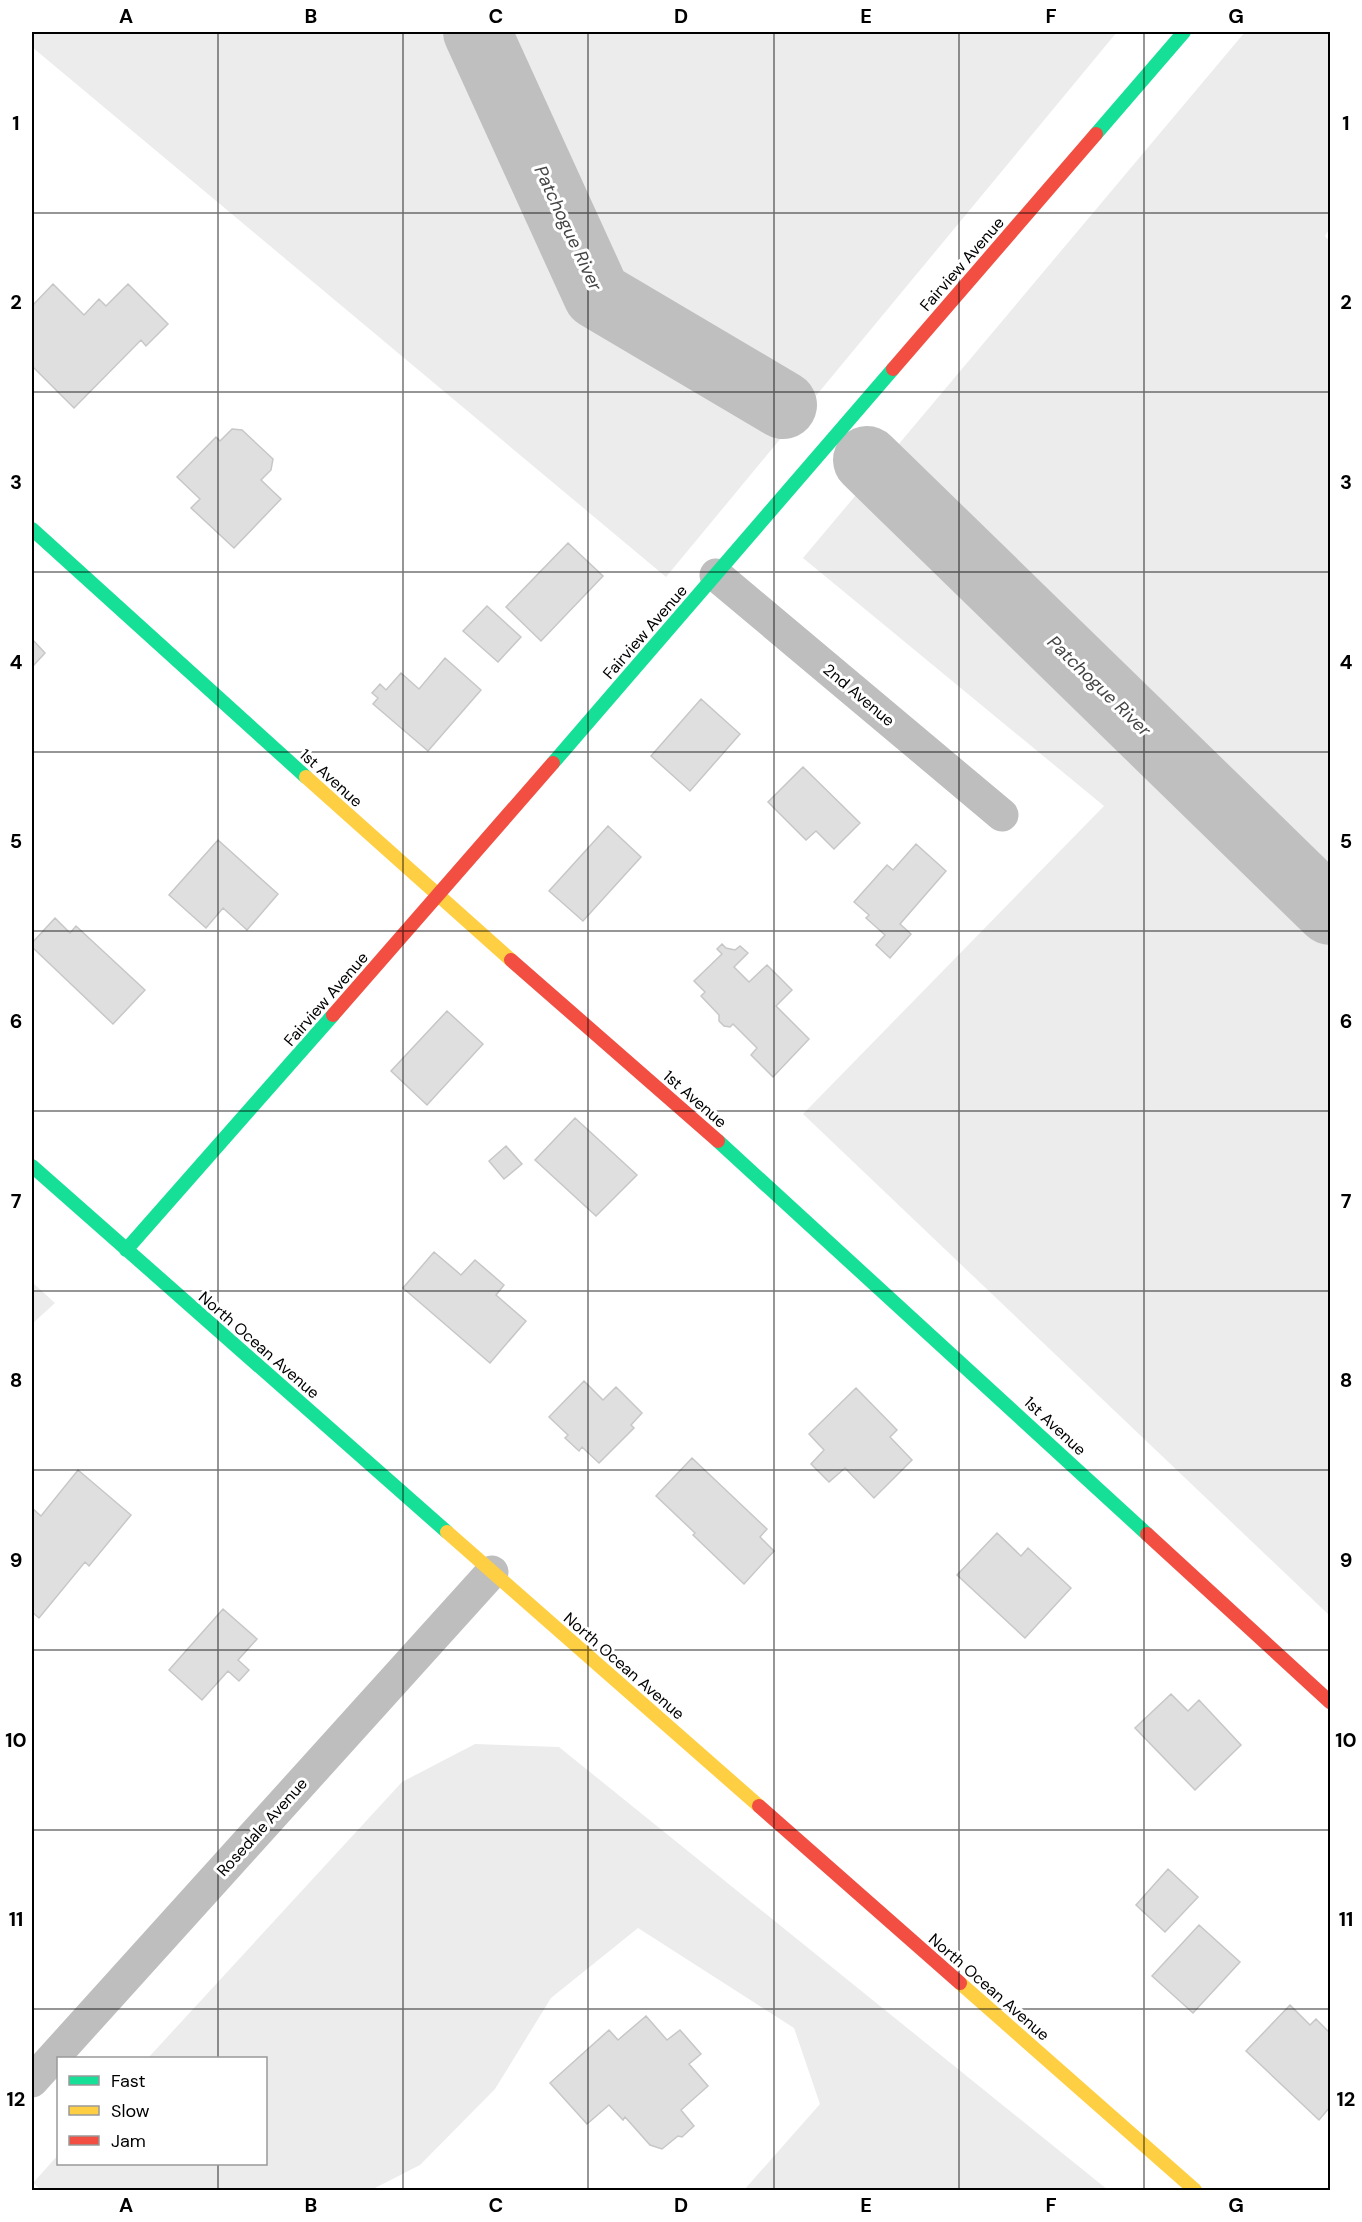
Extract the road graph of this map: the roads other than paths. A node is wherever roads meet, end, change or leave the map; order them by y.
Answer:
1 (1184, 32) edge
2 (32, 529) edge
3 (716, 575) junction
4 (1002, 815) dead end
5 (438, 896) junction
6 (32, 1166) edge
7 (126, 1250) junction
8 (492, 1572) junction
9 (1330, 1702) edge
10 (32, 2081) edge
11 (1195, 2190) edge

1 - 3 street, Fairview Avenue
2 - 5 street, 1st Avenue
3 - 4 street, 2nd Avenue
3 - 5 street, Fairview Avenue
5 - 7 street, Fairview Avenue
5 - 9 street, 1st Avenue
6 - 7 street, North Ocean Avenue
7 - 8 street, North Ocean Avenue
8 - 10 street, Rosedale Avenue
8 - 11 street, North Ocean Avenue

